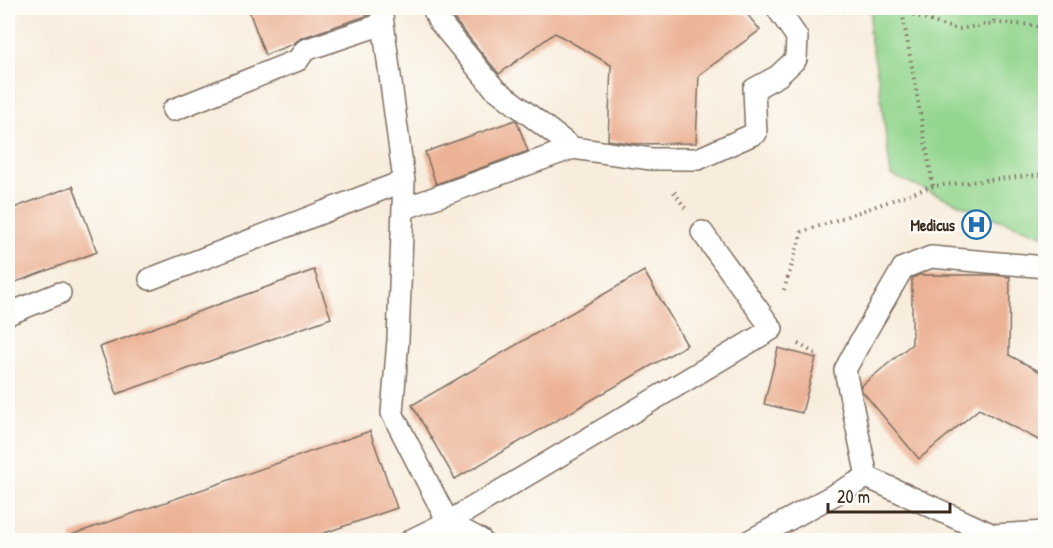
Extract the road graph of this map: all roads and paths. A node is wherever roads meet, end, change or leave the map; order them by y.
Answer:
1 (433, 8) edge
2 (777, 8) edge
3 (993, 8) edge
4 (903, 9) edge
5 (812, 12) dead end
6 (382, 16) edge
7 (994, 24) junction
8 (1046, 30) edge
9 (173, 110) dead end
10 (573, 148) junction
11 (651, 159) junction
12 (1046, 174) edge
13 (404, 181) junction
14 (933, 186) junction
15 (403, 209) junction
16 (702, 232) joint
17 (1046, 267) edge
18 (150, 279) dead end
19 (60, 294) dead end
20 (8, 314) edge
21 (772, 329) junction
22 (845, 370) junction
23 (867, 477) junction
24 (448, 522) junction
25 (1046, 532) edge
26 (411, 540) edge
27 (481, 540) edge
28 (751, 540) edge

1 - 10 lane
2 - 11 lane
3 - 7 path
4 - 5 path
4 - 7 path
4 - 14 path
6 - 9 lane
6 - 13 lane
7 - 8 path
10 - 11 lane
10 - 15 lane
11 - 16 path
12 - 14 path
13 - 15 lane
13 - 18 lane
14 - 21 path
15 - 24 lane
16 - 21 lane
17 - 22 lane
19 - 20 lane
21 - 22 path
21 - 24 lane
22 - 23 lane
23 - 25 lane
23 - 28 lane
24 - 26 lane
24 - 27 lane

